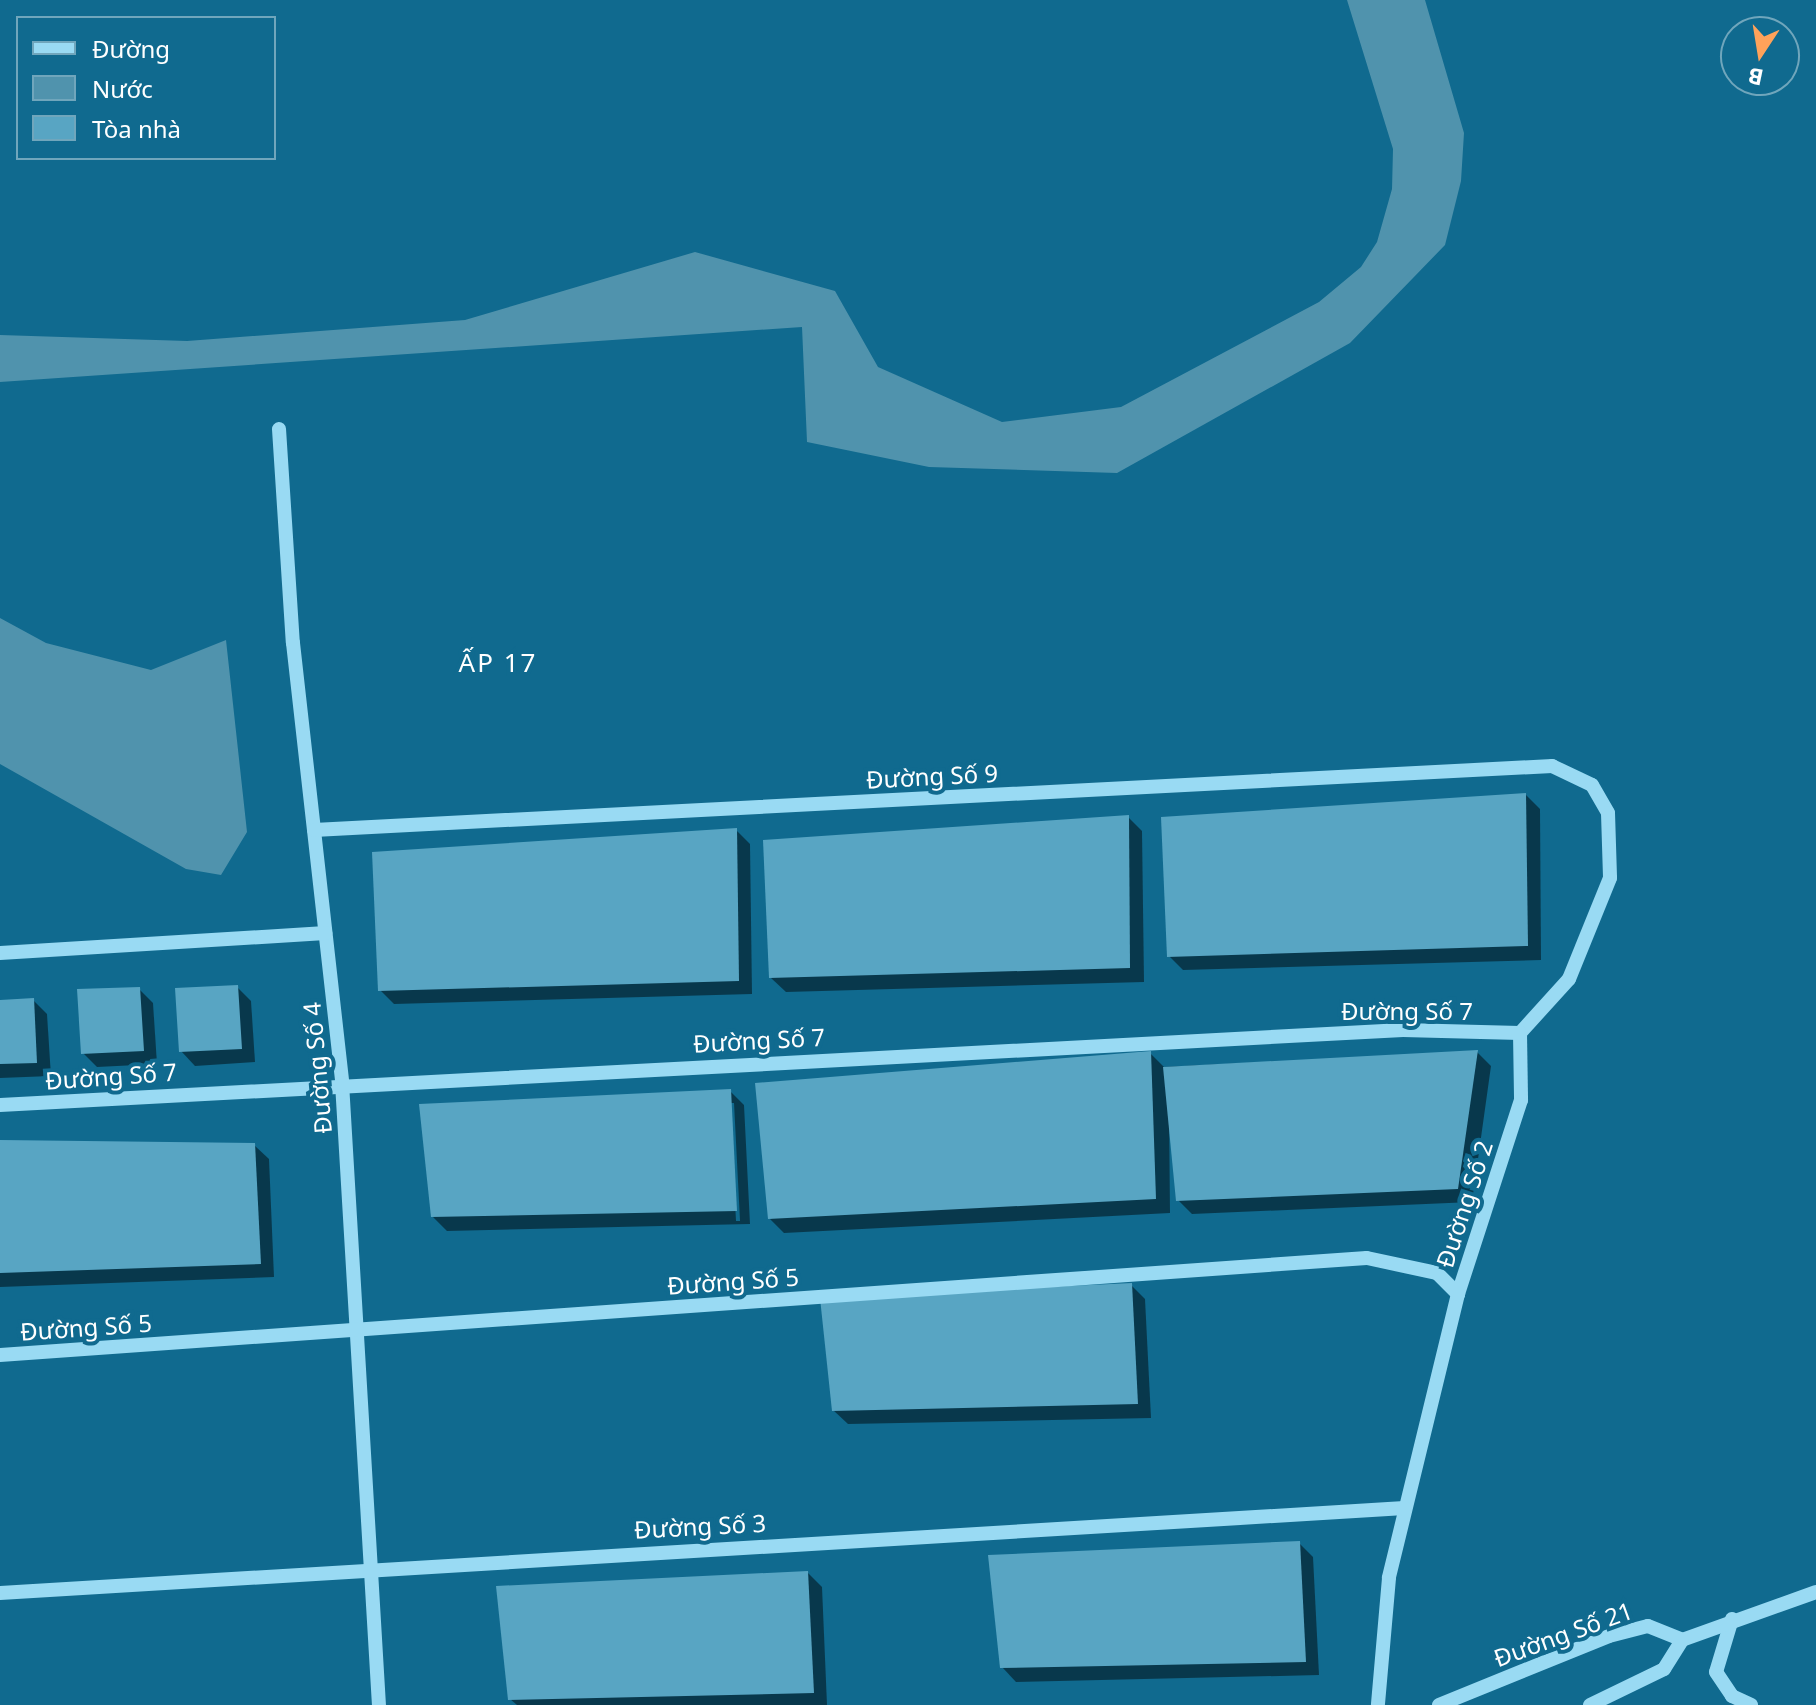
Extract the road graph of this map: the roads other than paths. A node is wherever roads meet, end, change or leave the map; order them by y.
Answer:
1 (279, 429) dead end
2 (314, 830) junction
3 (325, 933) junction
4 (0, 953) edge
5 (1520, 1033) junction
6 (342, 1083) junction
7 (0, 1105) edge
8 (1458, 1294) junction
9 (356, 1329) junction
10 (0, 1355) edge
11 (1404, 1508) junction
12 (369, 1567) junction
13 (1816, 1592) edge
14 (0, 1593) edge
15 (1732, 1619) junction
16 (1682, 1640) junction
17 (379, 1705) edge
18 (1378, 1705) edge
19 (1439, 1705) edge
20 (1590, 1705) edge
21 (1751, 1705) edge

1 - 2 street, Đường Số 4
2 - 3 street, Đường Số 4
2 - 5 street, Đường Số 9
3 - 4 street
3 - 6 street, Đường Số 4
5 - 6 street, Đường Số 7
5 - 8 street, Đường Số 2
6 - 7 street, Đường Số 7
6 - 9 street, Đường Số 4
8 - 9 street, Đường Số 5
8 - 11 street, Đường Số 2
9 - 10 street, Đường Số 5
9 - 12 street, Đường Số 4
11 - 12 street, Đường Số 3
11 - 18 street, Đường Số 2
12 - 14 street, Đường Số 3
12 - 17 street, Đường Số 4
13 - 15 street
15 - 16 street
15 - 21 street
16 - 19 street, Đường Số 21
16 - 20 street

